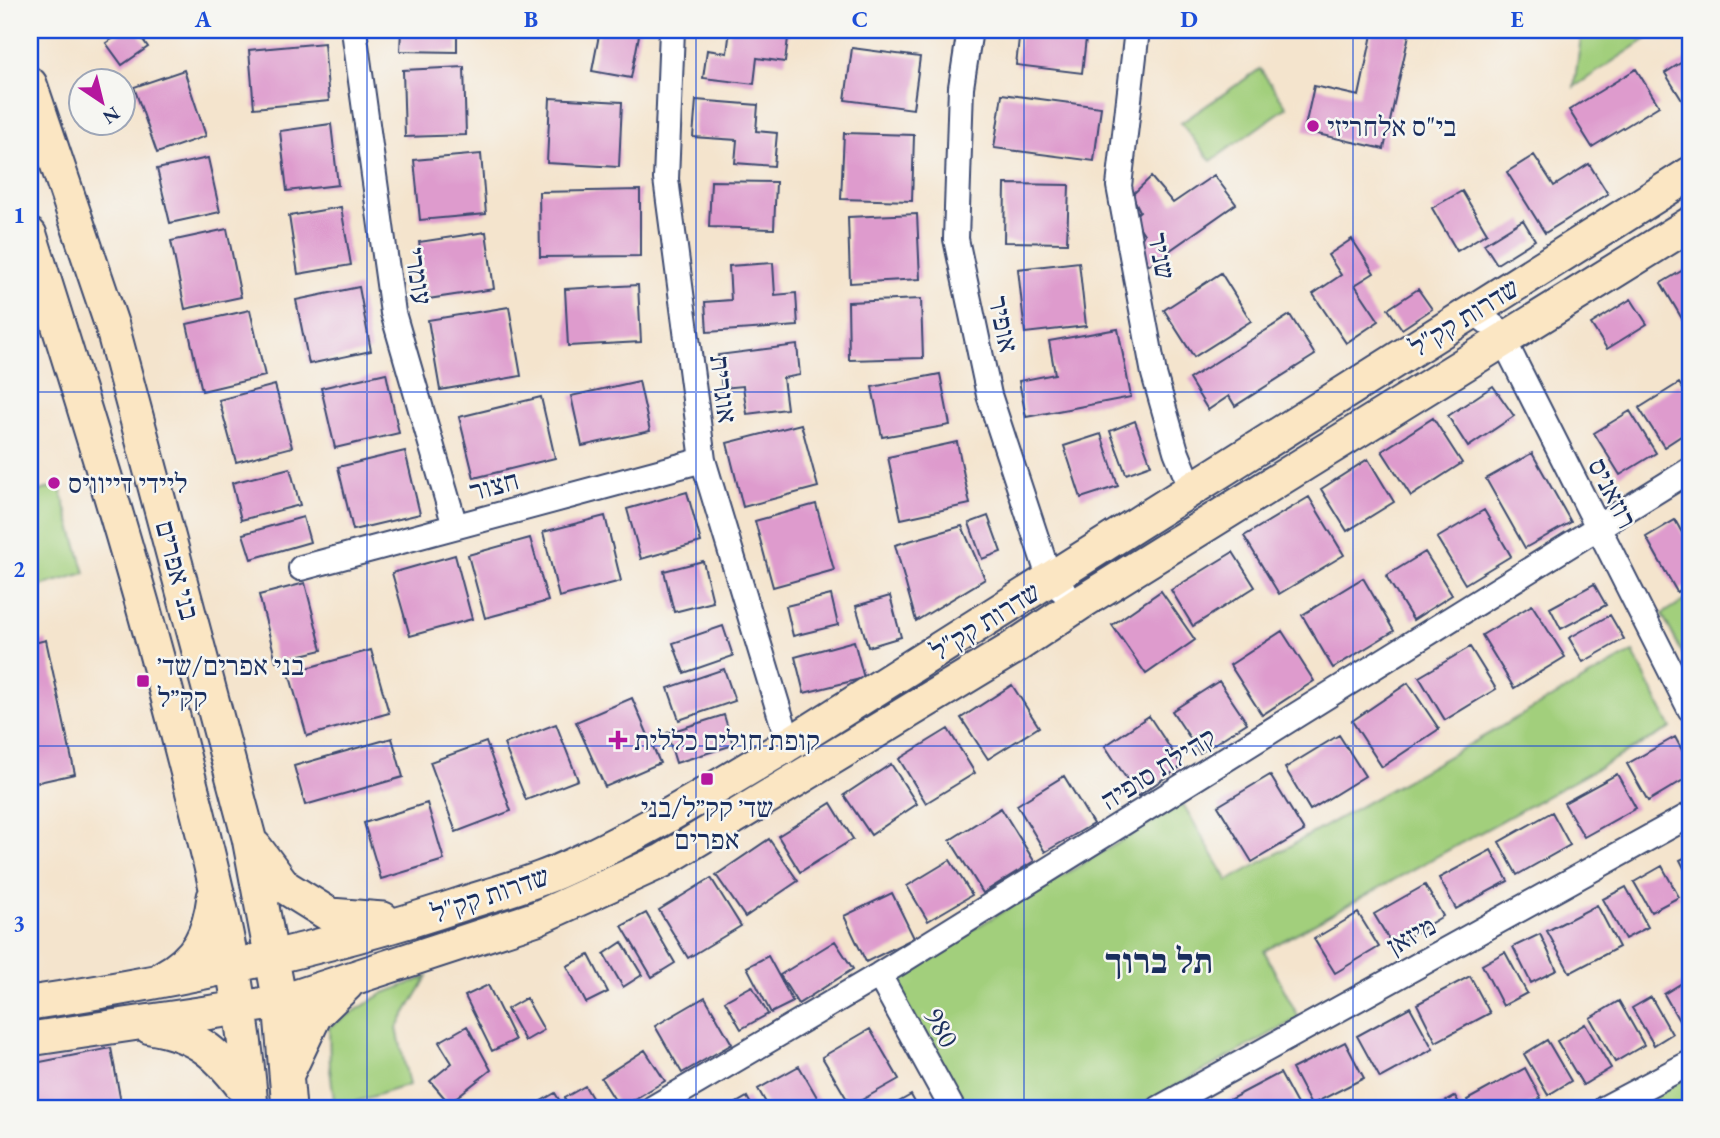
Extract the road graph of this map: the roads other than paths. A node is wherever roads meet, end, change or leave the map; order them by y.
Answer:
1 (354, 30) edge
2 (672, 30) edge
3 (970, 30) edge
4 (1136, 30) edge
5 (30, 84) edge
6 (1690, 174) edge
7 (1690, 224) edge
8 (30, 234) edge
9 (1474, 312) junction
10 (1504, 341) junction
11 (703, 460) junction
12 (1690, 470) edge
13 (1191, 488) junction
14 (455, 526) junction
15 (1598, 530) junction
16 (301, 568) dead end
17 (1050, 580) junction
18 (1084, 600) junction
19 (1690, 709) edge
20 (789, 744) junction
21 (1690, 815) edge
22 (248, 838) junction
23 (216, 884) junction
24 (414, 920) junction
25 (273, 957) junction
26 (233, 966) junction
27 (879, 975) junction
28 (351, 980) junction
29 (148, 985) junction
30 (281, 1002) junction
31 (30, 1003) edge
32 (239, 1010) junction
33 (134, 1025) junction
34 (30, 1039) edge
35 (1690, 1063) edge
36 (287, 1074) junction
37 (250, 1102) edge
38 (289, 1108) edge
39 (653, 1108) edge
40 (952, 1108) edge
41 (1160, 1108) edge
42 (1605, 1108) edge

1 - 14 street, עומרי
2 - 11 street, אוגרית
3 - 17 street, אופיר
4 - 13 street, שניר
5 - 22 main road, בני אפרים
6 - 9 main road, שדרות קק"ל
7 - 10 main road, שדרות קק"ל
8 - 23 main road, בני אפרים
9 - 10 street, רוזאניס
9 - 13 main road, שדרות קק"ל
10 - 15 street, רוזאניס
10 - 18 main road, שדרות קק"ל
11 - 14 street, חצור
11 - 20 street, אוגרית
12 - 15 street, קהילת סופיה
13 - 17 main road, שדרות קק"ל
14 - 16 street, חצור
15 - 19 street, רוזאניס
15 - 27 street, קהילת סופיה
17 - 18 street
17 - 20 main road, שדרות קק"ל
18 - 28 main road, שדרות קק"ל
20 - 24 main road, שדרות קק"ל
21 - 41 street, מיזאן
22 - 24 main road
22 - 25 main road, בני אפרים
23 - 26 main road, בני אפרים
23 - 29 main road
24 - 25 main road, שדרות קק"ל
25 - 26 main road, שדרות קק"ל
25 - 30 main road, בני אפרים
26 - 29 main road, שדרות קק"ל
26 - 32 main road, בני אפרים
27 - 39 street, קהילת סופיה
27 - 40 street, 980
28 - 30 main road, שדרות קק"ל
28 - 36 main road
29 - 31 main road, שדרות קק"ל
30 - 32 main road, שדרות קק"ל
30 - 36 main road, בני אפרים
32 - 33 main road, שדרות קק"ל
32 - 37 main road, בני אפרים
33 - 34 main road, שדרות קק"ל
33 - 37 main road
35 - 42 street
36 - 38 main road, בני אפרים

